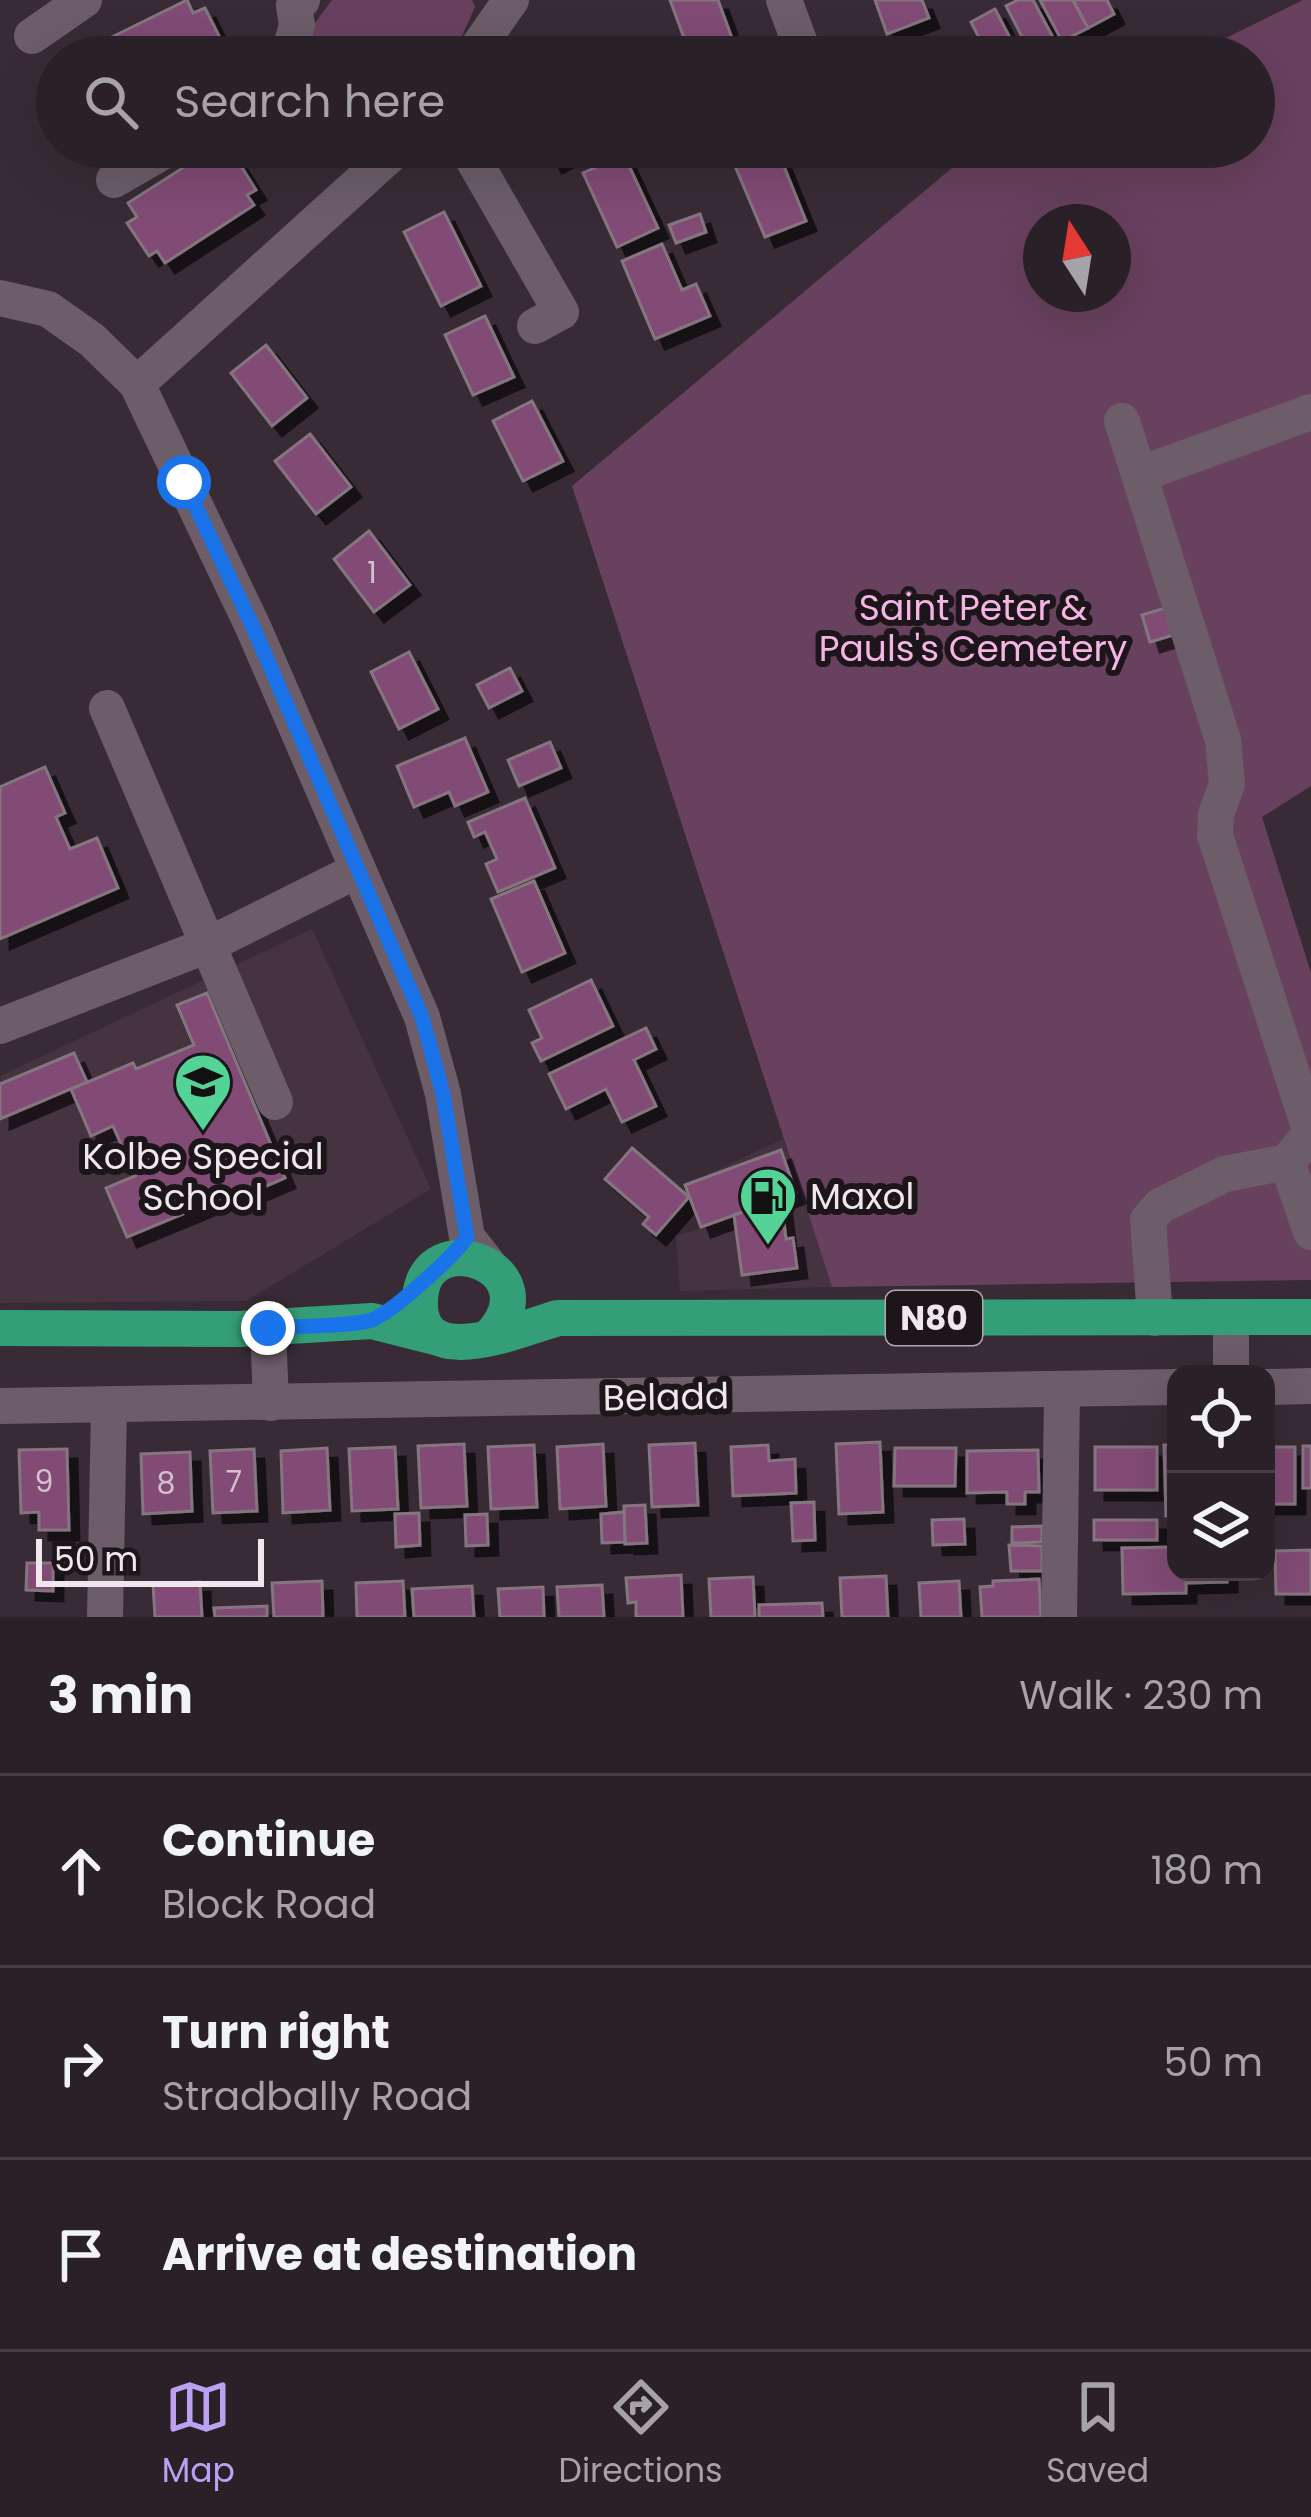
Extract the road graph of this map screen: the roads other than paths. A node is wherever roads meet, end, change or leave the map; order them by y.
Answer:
1 (84, 0) edge
2 (512, 0) edge
3 (784, 0) edge
4 (293, 2) edge
5 (32, 36) dead end
6 (294, 36) edge
7 (486, 36) edge
8 (797, 36) edge
9 (135, 168) edge
10 (376, 168) edge
11 (478, 168) edge
12 (114, 180) dead end
13 (0, 298) edge
14 (535, 326) dead end
15 (136, 384) junction
16 (1311, 412) edge
17 (1122, 421) dead end
18 (1141, 474) junction
19 (107, 708) dead end
20 (356, 871) junction
21 (208, 945) junction
22 (0, 1027) edge
23 (275, 1102) dead end
24 (1287, 1162) junction
25 (1311, 1232) edge
26 (468, 1265) junction
27 (1311, 1317) edge
28 (558, 1318) junction
29 (1155, 1318) junction
30 (1231, 1319) junction
31 (372, 1321) junction
32 (0, 1328) edge
33 (268, 1328) junction
34 (488, 1337) junction
35 (439, 1338) junction
36 (1231, 1365) edge
37 (1311, 1386) edge
38 (1275, 1387) edge
39 (1167, 1388) edge
40 (1062, 1390) junction
41 (271, 1403) junction
42 (0, 1406) edge
43 (109, 1406) junction
44 (105, 1617) edge
45 (1060, 1617) edge

1 - 5 street
2 - 7 street
3 - 8 street
4 - 6 street
9 - 12 street
10 - 15 street
11 - 14 street
13 - 15 street
15 - 20 street
16 - 18 street
17 - 18 street
18 - 24 street
19 - 21 street
20 - 21 street
20 - 26 street
21 - 22 street
21 - 23 street
24 - 25 street
24 - 29 street
26 - 28 main road, N80
26 - 31 main road
26 - 34 main road
26 - 35 main road
27 - 30 main road, N80
28 - 29 main road, N80
28 - 34 main road, N80
29 - 30 main road, N80
30 - 36 street
31 - 33 main road, N80
31 - 35 main road, N80
32 - 33 main road, N80
33 - 41 street
34 - 35 main road, N80
37 - 38 street
39 - 40 street, Beladd
40 - 41 street, Beladd
40 - 45 street
41 - 43 street, Beladd
42 - 43 street, Beladd
43 - 44 street

